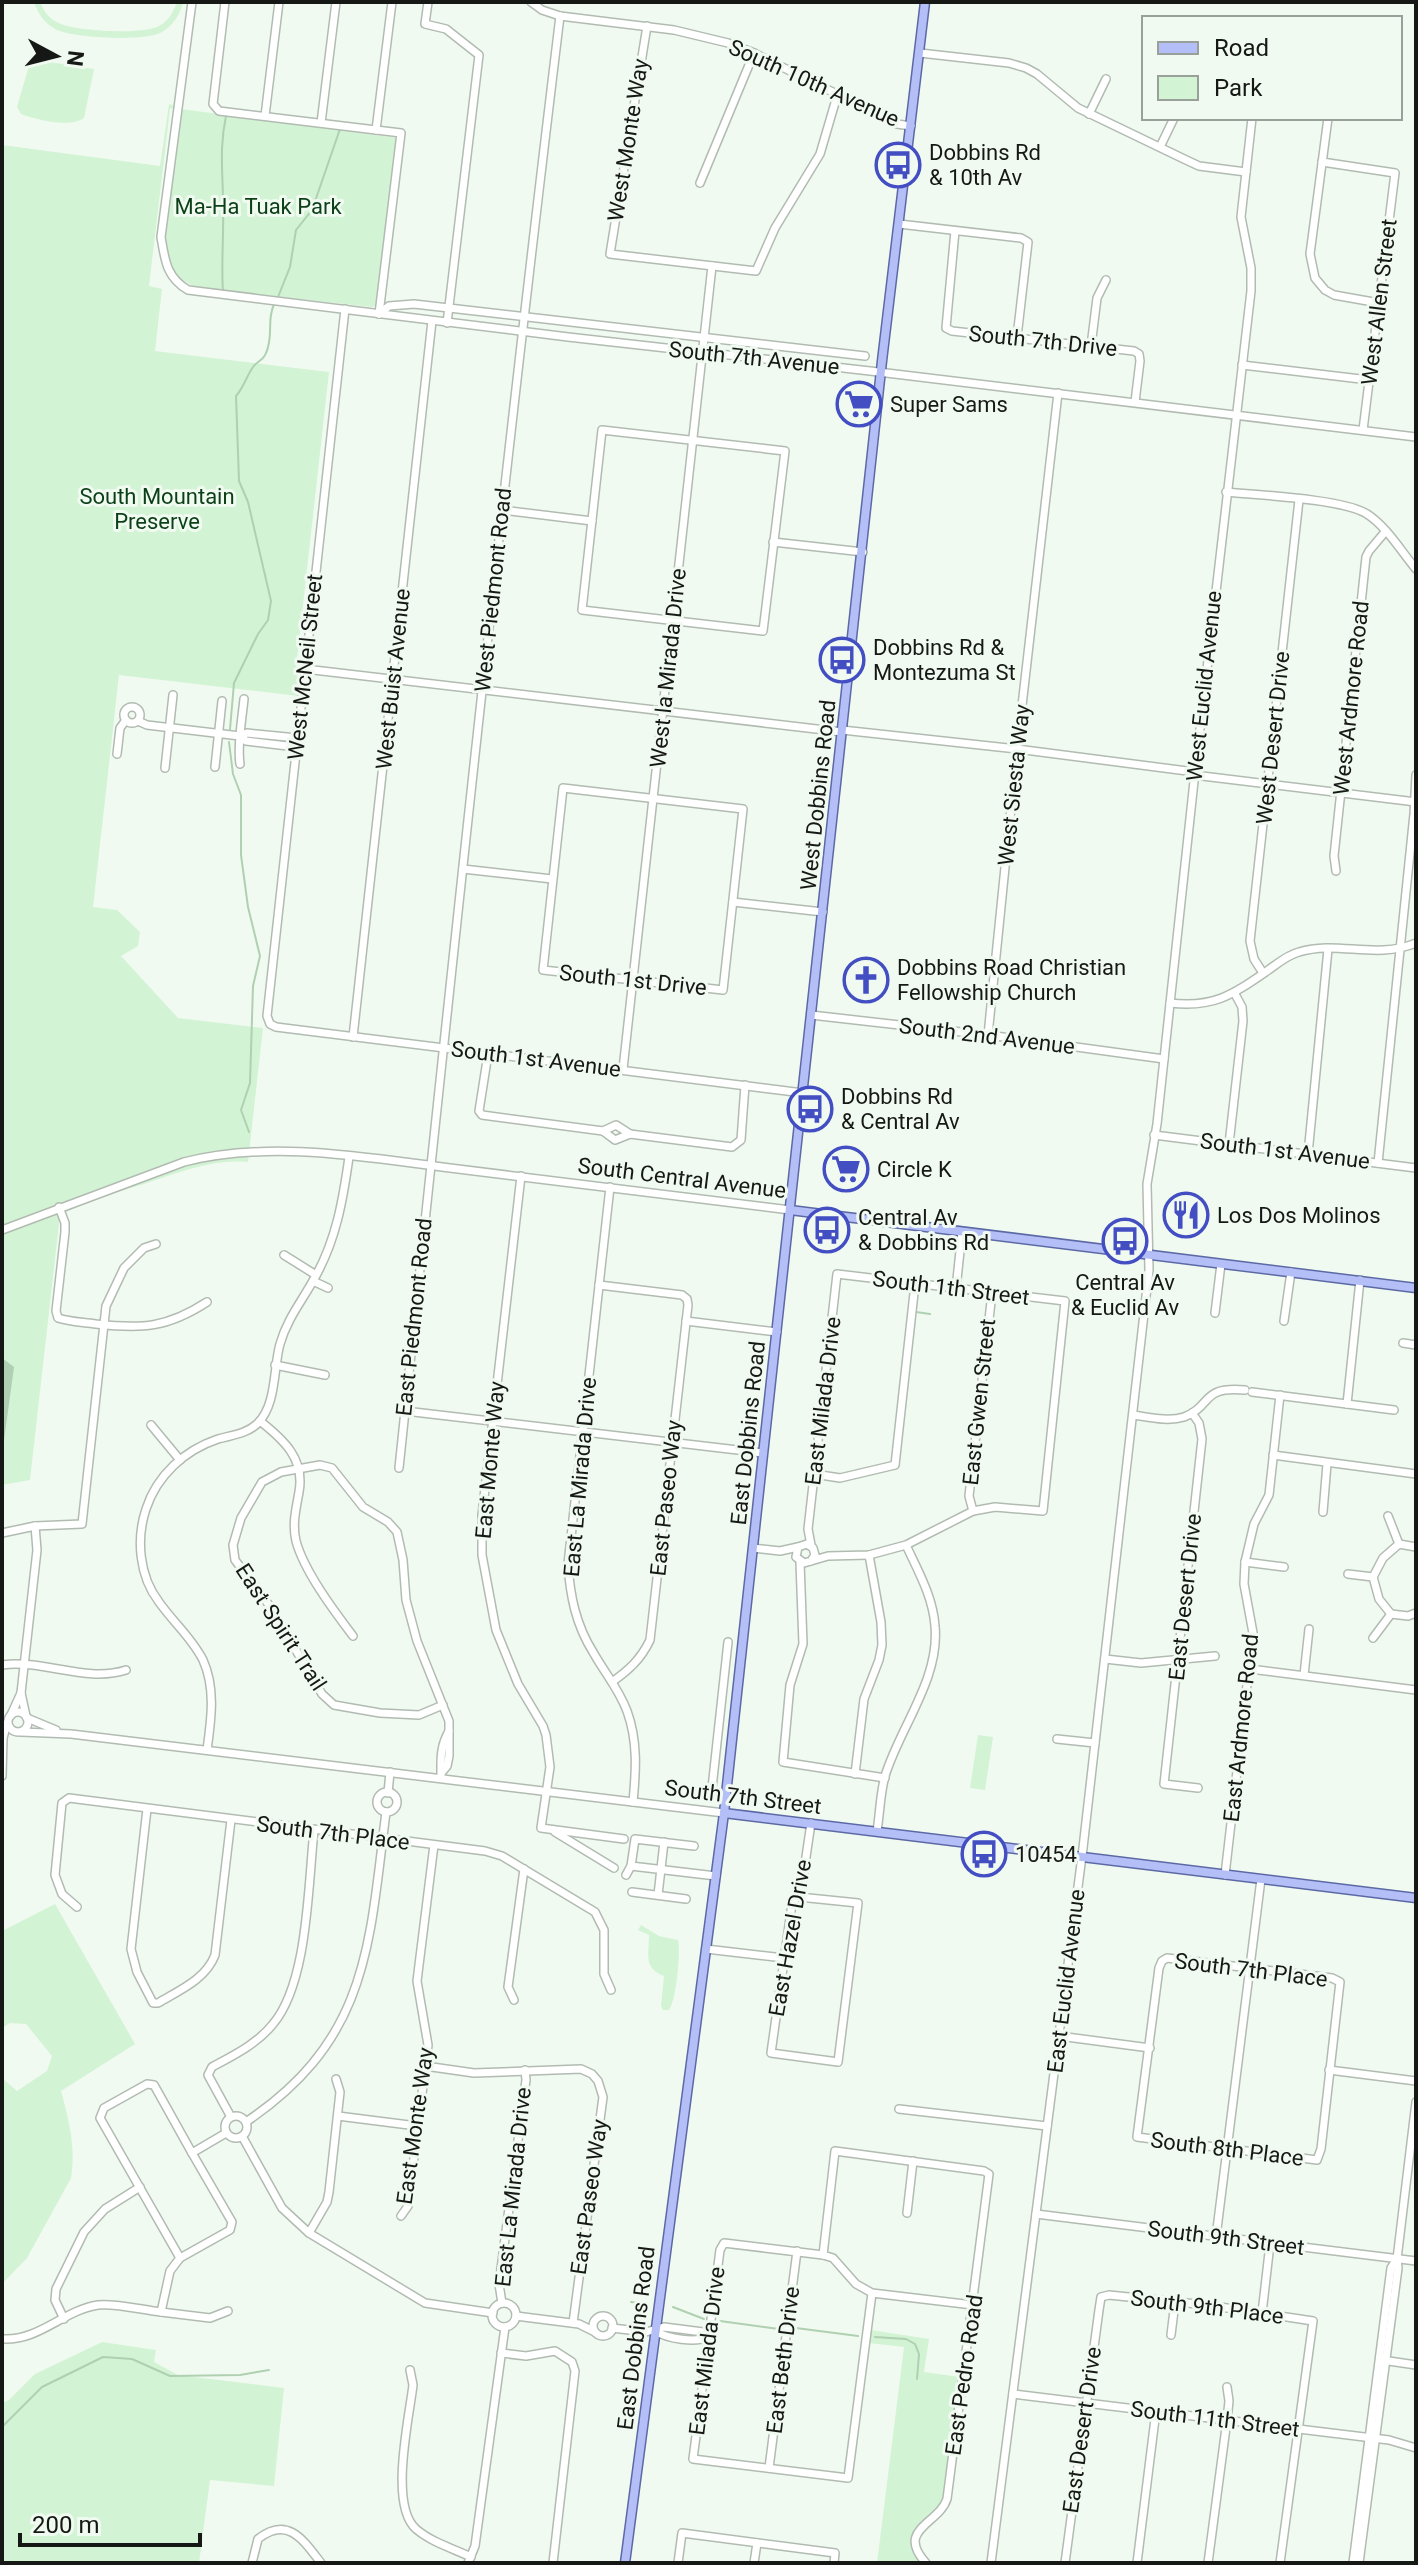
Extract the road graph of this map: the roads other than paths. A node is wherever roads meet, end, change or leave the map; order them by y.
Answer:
1 (192, 2) edge
2 (225, 2) edge
3 (279, 2) edge
4 (336, 2) edge
5 (392, 2) edge
6 (428, 2) edge
7 (531, 2) edge
8 (925, 2) edge
9 (560, 16) junction
10 (647, 26) junction
11 (754, 53) junction
12 (920, 53) junction
13 (1106, 79) dead end
14 (837, 96) junction
15 (1089, 114) junction
16 (265, 116) junction
17 (1173, 120) edge
18 (1252, 120) edge
19 (1328, 120) edge
20 (321, 123) junction
21 (911, 126) junction
22 (376, 130) junction
23 (1160, 147) junction
24 (1322, 162) junction
25 (1246, 172) junction
26 (700, 183) dead end
27 (899, 224) junction
28 (955, 231) junction
29 (712, 266) junction
30 (1106, 280) dead end
31 (1379, 303) junction
32 (449, 308) junction
33 (345, 309) junction
34 (379, 314) junction
35 (523, 317) junction
36 (432, 321) junction
37 (447, 323) junction
38 (522, 332) junction
39 (1017, 337) junction
40 (704, 338) junction
41 (1091, 346) junction
42 (702, 354) junction
43 (865, 356) dead end
44 (1242, 365) junction
45 (881, 372) junction
46 (1369, 380) junction
47 (1058, 393) junction
48 (1135, 402) junction
49 (1235, 415) junction
50 (1363, 430) junction
51 (1416, 437) edge
52 (693, 441) junction
53 (1226, 492) junction
54 (1299, 500) junction
55 (502, 510) junction
56 (592, 521) junction
57 (1385, 532) junction
58 (773, 542) junction
59 (863, 552) junction
60 (1416, 569) edge
61 (673, 621) junction
62 (305, 669) junction
63 (393, 679) junction
64 (483, 690) junction
65 (173, 695) dead end
66 (244, 699) dead end
67 (222, 701) dead end
68 (662, 711) junction
69 (126, 720) junction
70 (138, 721) junction
71 (169, 728) junction
72 (842, 731) junction
73 (219, 733) junction
74 (241, 736) junction
75 (297, 743) junction
76 (1017, 749) junction
77 (117, 754) dead end
78 (240, 764) dead end
79 (215, 767) dead end
80 (165, 768) dead end
81 (1194, 773) junction
82 (1416, 775) edge
83 (1268, 784) junction
84 (1341, 793) junction
85 (654, 799) junction
86 (1415, 802) edge
87 (463, 869) junction
88 (1336, 871) dead end
89 (552, 879) junction
90 (733, 902) junction
91 (823, 912) junction
92 (1416, 943) edge
93 (1328, 949) junction
94 (1401, 950) junction
95 (1263, 973) junction
96 (633, 980) junction
97 (1235, 994) junction
98 (1170, 1003) junction
99 (811, 1015) junction
100 (270, 1024) joint
101 (988, 1035) junction
102 (353, 1037) junction
103 (444, 1048) junction
104 (488, 1054) junction
105 (1164, 1059) junction
106 (623, 1069) junction
107 (745, 1085) junction
108 (803, 1093) junction
109 (603, 1131) junction
110 (630, 1134) junction
111 (1154, 1135) junction
112 (1229, 1144) junction
113 (1308, 1154) junction
114 (349, 1157) junction
115 (1378, 1163) junction
116 (429, 1165) junction
117 (1416, 1168) edge
118 (521, 1176) junction
119 (610, 1187) junction
120 (59, 1207) junction
121 (790, 1210) junction
122 (2, 1230) edge
123 (962, 1232) junction
124 (156, 1244) dead end
125 (284, 1255) dead end
126 (1150, 1255) junction
127 (1221, 1264) junction
128 (1291, 1272) junction
129 (837, 1274) joint
130 (315, 1278) junction
131 (1360, 1280) junction
132 (915, 1284) junction
133 (599, 1285) junction
134 (328, 1288) dead end
135 (1416, 1288) edge
136 (956, 1289) junction
137 (992, 1293) junction
138 (207, 1302) dead end
139 (1215, 1313) dead end
140 (686, 1321) junction
141 (1284, 1321) dead end
142 (103, 1325) junction
143 (777, 1332) junction
144 (1403, 1343) dead end
145 (1416, 1345) edge
146 (275, 1365) junction
147 (325, 1375) dead end
148 (1280, 1395) junction
149 (1347, 1404) junction
150 (1394, 1410) dead end
151 (405, 1411) junction
152 (1192, 1413) junction
153 (1133, 1415) junction
154 (260, 1421) junction
155 (493, 1421) junction
156 (151, 1425) dead end
157 (583, 1432) junction
158 (673, 1442) junction
159 (763, 1453) junction
160 (1273, 1455) junction
161 (180, 1460) junction
162 (1327, 1464) junction
163 (399, 1468) dead end
164 (299, 1469) junction
165 (814, 1474) junction
166 (1416, 1474) edge
167 (973, 1511) junction
168 (1323, 1512) dead end
169 (1388, 1516) dead end
170 (35, 1526) junction
171 (808, 1529) junction
172 (2, 1533) edge
173 (1399, 1544) junction
174 (906, 1545) junction
175 (799, 1546) junction
176 (812, 1547) junction
177 (1416, 1547) edge
178 (753, 1548) junction
179 (780, 1551) junction
180 (869, 1555) junction
181 (828, 1556) junction
182 (804, 1561) junction
183 (1245, 1562) junction
184 (1284, 1567) dead end
185 (1348, 1574) dead end
186 (1373, 1577) junction
187 (1416, 1613) edge
188 (1391, 1614) junction
189 (1309, 1629) dead end
190 (353, 1636) dead end
191 (1373, 1638) dead end
192 (728, 1642) dead end
193 (1215, 1656) dead end
194 (1178, 1658) junction
195 (726, 1659) junction
196 (1105, 1659) junction
197 (740, 1660) junction
198 (2, 1665) edge
199 (24, 1665) junction
200 (1250, 1669) junction
201 (126, 1670) dead end
202 (1304, 1675) junction
203 (612, 1682) junction
204 (1416, 1690) edge
205 (21, 1693) junction
206 (443, 1705) junction
207 (26, 1717) junction
208 (9, 1718) junction
209 (17, 1731) junction
210 (65, 1733) junction
211 (1057, 1739) dead end
212 (1095, 1743) junction
213 (4, 1744) junction
214 (207, 1750) junction
215 (714, 1767) junction
216 (729, 1768) junction
217 (390, 1772) junction
218 (855, 1774) junction
219 (441, 1775) junction
220 (2, 1776) edge
221 (885, 1778) junction
222 (712, 1788) dead end
223 (1198, 1788) dead end
224 (547, 1791) junction
225 (388, 1793) junction
226 (633, 1802) junction
227 (147, 1809) junction
228 (386, 1812) junction
229 (724, 1813) junction
230 (231, 1820) junction
231 (811, 1823) junction
232 (545, 1828) junction
233 (314, 1831) junction
234 (877, 1831) junction
235 (383, 1838) junction
236 (624, 1839) dead end
237 (664, 1842) junction
238 (434, 1845) junction
239 (694, 1846) dead end
240 (1082, 1857) junction
241 (631, 1866) junction
242 (614, 1868) dead end
243 (524, 1869) junction
244 (661, 1870) junction
245 (626, 1875) dead end
246 (1225, 1875) junction
247 (716, 1876) junction
248 (1261, 1879) junction
249 (632, 1892) dead end
250 (658, 1895) junction
251 (799, 1897) junction
252 (1416, 1898) edge
253 (686, 1899) dead end
254 (77, 1907) dead end
255 (706, 1949) junction
256 (784, 1958) junction
257 (1251, 1968) junction
258 (611, 1990) dead end
259 (514, 2000) dead end
260 (1059, 2036) junction
261 (1150, 2048) junction
262 (425, 2066) junction
263 (525, 2070) junction
264 (1329, 2070) junction
265 (336, 2079) dead end
266 (1416, 2081) edge
267 (1416, 2102) edge
268 (899, 2109) dead end
269 (338, 2116) junction
270 (231, 2117) junction
271 (246, 2122) junction
272 (417, 2126) junction
273 (1047, 2126) junction
274 (226, 2133) junction
275 (242, 2136) junction
276 (1229, 2148) junction
277 (192, 2153) junction
278 (913, 2161) junction
279 (140, 2187) junction
280 (907, 2213) dead end
281 (1036, 2214) junction
282 (401, 2216) dead end
283 (309, 2233) junction
284 (1216, 2237) junction
285 (1270, 2244) junction
286 (797, 2251) junction
287 (823, 2255) junction
288 (180, 2258) junction
289 (1397, 2259) junction
290 (1416, 2261) edge
291 (872, 2293) junction
292 (1101, 2297) joint
293 (1175, 2302) junction
294 (502, 2303) junction
295 (973, 2305) junction
296 (228, 2311) dead end
297 (161, 2312) junction
298 (493, 2313) junction
299 (1262, 2313) junction
300 (516, 2316) junction
301 (64, 2319) junction
302 (595, 2320) junction
303 (576, 2324) junction
304 (505, 2327) junction
305 (612, 2328) junction
306 (655, 2331) junction
307 (595, 2332) junction
308 (1171, 2335) dead end
309 (709, 2337) junction
310 (3, 2339) edge
311 (501, 2353) junction
312 (1383, 2360) junction
313 (1416, 2365) edge
314 (410, 2370) dead end
315 (1227, 2387) dead end
316 (1013, 2394) junction
317 (1085, 2403) junction
318 (1156, 2411) junction
319 (1227, 2420) junction
320 (1298, 2429) junction
321 (1373, 2438) junction
322 (1416, 2448) edge
323 (769, 2468) junction
324 (757, 2543) junction
325 (470, 2560) edge
326 (252, 2563) edge
327 (321, 2563) edge
328 (553, 2563) edge
329 (625, 2563) edge
330 (678, 2563) edge
331 (754, 2563) edge
332 (834, 2563) edge
333 (926, 2563) edge
334 (991, 2563) edge
335 (1065, 2563) edge
336 (1137, 2563) edge
337 (1208, 2563) edge
338 (1280, 2563) edge
339 (1353, 2563) edge
340 (1359, 2563) edge

1 - 33 street, South 7th Avenue
2 - 16 street
3 - 16 street
4 - 20 street
5 - 22 street
6 - 32 street
7 - 9 street, South 10th Avenue
8 - 12 main road, West Dobbins Road
9 - 10 street, South 10th Avenue
9 - 35 street, West Piedmont Road
10 - 11 street, South 10th Avenue
10 - 29 street, West Monte Way
11 - 14 street, South 10th Avenue
11 - 26 street
12 - 15 street
12 - 21 main road, West Dobbins Road
13 - 15 street
14 - 21 street, South 10th Avenue
14 - 29 street
15 - 23 street
16 - 20 street
17 - 23 street
18 - 25 street, West Euclid Avenue
19 - 24 street
20 - 22 street
21 - 27 main road, West Dobbins Road
22 - 34 street
23 - 25 street
24 - 31 street
24 - 31 street, West Allen Street
25 - 44 street, West Euclid Avenue
27 - 28 street
27 - 45 main road, West Dobbins Road
28 - 39 street, South 7th Drive
28 - 39 street
29 - 40 street, West la Mirada Drive
30 - 41 street
31 - 46 street, West Allen Street
32 - 34 street, South 7th Avenue
32 - 35 street, South 7th Avenue
32 - 37 street
33 - 34 street, South 7th Avenue
33 - 62 street, West McNeil Street
34 - 36 street, South 7th Avenue
35 - 38 street, West Piedmont Road
35 - 40 street, South 7th Avenue
36 - 37 street, South 7th Avenue
36 - 63 street, West Buist Avenue
37 - 38 street, South 7th Avenue
38 - 42 street, South 7th Avenue
38 - 55 street, West Piedmont Road
39 - 41 street, South 7th Drive
40 - 42 street, West la Mirada Drive
40 - 43 street, South 7th Avenue
41 - 48 street, South 7th Drive
42 - 45 street, South 7th Avenue
42 - 52 street, West la Mirada Drive
44 - 46 street
44 - 49 street, West Euclid Avenue
45 - 47 street, South 7th Avenue
45 - 59 main road, West Dobbins Road
46 - 50 street, West Allen Street
47 - 48 street, South 7th Avenue
47 - 76 street, West Siesta Way
48 - 49 street, South 7th Avenue
49 - 50 street, South 7th Avenue
49 - 53 street, West Euclid Avenue
50 - 51 street, South 7th Avenue
52 - 56 street
52 - 58 street
52 - 61 street, West la Mirada Drive
53 - 54 street
53 - 81 street, West Euclid Avenue
54 - 57 street
54 - 83 street, West Desert Drive
55 - 56 street
55 - 64 street, West Piedmont Road
56 - 61 street
57 - 60 street
57 - 84 street, West Ardmore Road
58 - 59 street
58 - 61 street
59 - 72 main road, West Dobbins Road
61 - 68 street, West la Mirada Drive
62 - 63 street
62 - 75 street, West McNeil Street
63 - 64 street
63 - 102 street, West Buist Avenue
64 - 68 street
64 - 87 street, West Piedmont Road
65 - 71 street
66 - 74 street
67 - 73 street
68 - 72 street
68 - 85 street, West la Mirada Drive
69 - 70 street
69 - 70 street
69 - 77 street
70 - 71 street
71 - 73 street
71 - 80 street
72 - 76 street
72 - 91 main road, West Dobbins Road
73 - 74 street
73 - 79 street
74 - 75 street
74 - 78 street
75 - 100 street, West McNeil Street
76 - 81 street
76 - 101 street, West Siesta Way
81 - 83 street
81 - 98 street, West Euclid Avenue
82 - 86 street
83 - 84 street
83 - 95 street, West Desert Drive
84 - 86 street
84 - 88 street, West Ardmore Road
85 - 89 street
85 - 90 street
85 - 96 street, West la Mirada Drive
86 - 94 street
87 - 89 street
87 - 103 street, West Piedmont Road
89 - 96 street, South 1st Drive
90 - 91 street
90 - 96 street, South 1st Drive
91 - 99 main road, West Dobbins Road
92 - 94 street
93 - 94 street
93 - 95 street
93 - 113 street
94 - 115 street
95 - 97 street
96 - 106 street, West la Mirada Drive
97 - 98 street
97 - 112 street
98 - 105 street, West Euclid Avenue
99 - 101 street, South 2nd Avenue
99 - 108 main road, West Dobbins Road
100 - 102 street, South 1st Avenue
101 - 105 street, South 2nd Avenue
102 - 103 street, South 1st Avenue
103 - 104 street, South 1st Avenue
103 - 116 street, West Piedmont Road
104 - 106 street, South 1st Avenue
104 - 109 street
105 - 111 street, West Euclid Avenue
106 - 107 street, South 1st Avenue
107 - 108 street, South 1st Avenue
107 - 110 street
108 - 121 main road, West Dobbins Road
109 - 110 street
109 - 110 street
111 - 112 street, South 1st Avenue
111 - 126 street, West Euclid Avenue
112 - 113 street, South 1st Avenue
113 - 115 street, South 1st Avenue
114 - 116 street, South Central Avenue
114 - 120 street, South Central Avenue
114 - 130 street
115 - 117 street, South 1st Avenue
116 - 118 street, South Central Avenue
116 - 151 street, East Piedmont Road
118 - 119 street, South Central Avenue
118 - 155 street, East Monte Way
119 - 121 street, South Central Avenue
119 - 133 street, East La Mirada Drive
120 - 122 street, South Central Avenue
120 - 142 street
121 - 123 main road, South Central Avenue
121 - 143 main road, East Dobbins Road
123 - 126 main road, South Central Avenue
123 - 136 street
124 - 142 street
125 - 130 street
126 - 127 main road, South Central Avenue
126 - 153 street, East Euclid Avenue
127 - 128 main road, South Central Avenue
127 - 139 street
128 - 131 main road, South Central Avenue
128 - 141 street
129 - 132 street, South 1th Street
129 - 165 street, East Milada Drive
130 - 134 street
130 - 146 street
131 - 135 main road, South Central Avenue
131 - 149 street
132 - 136 street, South 1th Street
132 - 165 street
133 - 140 street, East Paseo Way
133 - 157 street, East La Mirada Drive
136 - 137 street, South 1th Street
137 - 167 street, East Gwen Street
137 - 167 street, South 1th Street
138 - 142 street
140 - 143 street
140 - 158 street, East Paseo Way
142 - 170 street
143 - 159 main road, East Dobbins Road
144 - 145 street
146 - 147 street
146 - 154 street
148 - 149 street
148 - 152 street
148 - 160 street, East Ardmore Road
149 - 150 street
151 - 155 street
151 - 163 street, East Piedmont Road
152 - 153 street
152 - 194 street, East Desert Drive
153 - 196 street, East Euclid Avenue
154 - 161 street
154 - 164 street
155 - 157 street
155 - 224 street, East Monte Way
156 - 161 street
157 - 158 street
157 - 203 street, East La Mirada Drive
158 - 159 street
158 - 203 street, East Paseo Way
159 - 178 main road, East Dobbins Road
160 - 162 street
160 - 183 street, East Ardmore Road
161 - 214 street
162 - 166 street
162 - 168 street
164 - 190 street
164 - 206 street
164 - 206 street, East Spirit Trail
165 - 171 street, East Milada Drive
167 - 174 street
169 - 173 street
170 - 172 street
170 - 199 street
171 - 175 street, East Milada Drive
171 - 176 street, East Milada Drive
173 - 177 street
173 - 186 street
174 - 180 street
174 - 221 street
175 - 176 street
175 - 179 street
175 - 182 street
176 - 181 street
176 - 182 street, East Milada Drive
178 - 179 street
178 - 197 main road, East Dobbins Road
179 - 182 street
180 - 181 street
180 - 218 street
181 - 182 street
182 - 218 street
183 - 184 street
183 - 200 street, East Ardmore Road
185 - 186 street
186 - 188 street
187 - 188 street
188 - 191 street
189 - 202 street
192 - 195 street
193 - 194 street
194 - 196 street
194 - 223 street, East Desert Drive
195 - 197 street
195 - 215 street
196 - 212 street, East Euclid Avenue
197 - 216 main road, East Dobbins Road
198 - 199 street
199 - 201 street
199 - 205 street
200 - 202 street
200 - 246 street, East Ardmore Road
202 - 204 street
203 - 226 street, East La Mirada Drive
205 - 207 street
205 - 208 street
206 - 219 street
207 - 208 street, South 7th Street
207 - 209 street
207 - 210 street, South 7th Street
208 - 209 street
208 - 213 street
209 - 210 street, South 7th Street
209 - 213 street
210 - 214 street, South 7th Street
211 - 212 street
212 - 240 street, East Euclid Avenue
213 - 220 street
214 - 217 street, South 7th Street
215 - 216 street
215 - 222 street
216 - 229 main road, East Dobbins Road
217 - 219 street, South 7th Street
217 - 225 street
218 - 221 street
219 - 224 street, South 7th Street
221 - 234 street
224 - 226 street, South 7th Street
224 - 232 street, East Monte Way
225 - 228 street
225 - 228 street
226 - 229 street, South 7th Street
227 - 230 street, South 7th Place
227 - 230 street
227 - 254 street, South 7th Place
228 - 235 street
229 - 231 main road, South 7th Street
229 - 247 main road, East Dobbins Road
230 - 233 street, South 7th Place
231 - 234 main road, South 7th Street
231 - 251 street, East Hazel Drive
232 - 236 street
232 - 242 street
233 - 235 street, South 7th Place
233 - 270 street
234 - 240 main road, South 7th Street
235 - 238 street, South 7th Place
235 - 271 street
237 - 239 street
237 - 241 street
237 - 244 street
238 - 243 street, South 7th Place
238 - 262 street, East Monte Way
240 - 246 main road, South 7th Street
240 - 260 street, East Euclid Avenue
241 - 244 street
241 - 245 street
243 - 258 street, South 7th Place
243 - 259 street
244 - 247 street
244 - 250 street
246 - 248 main road, South 7th Street
247 - 255 main road, East Dobbins Road
248 - 252 main road, South 7th Street
248 - 257 street
249 - 250 street
250 - 253 street
251 - 256 street, East Hazel Drive
251 - 256 street, East Hazel Drive
255 - 256 street
255 - 306 main road, East Dobbins Road
257 - 261 street, South 7th Place
257 - 264 street, South 7th Place
257 - 276 street
260 - 261 street
260 - 273 street, East Euclid Avenue
261 - 276 street, South 8th Place
262 - 263 street
262 - 272 street, East Monte Way
263 - 294 street, East La Mirada Drive
263 - 303 street, East Paseo Way
264 - 266 street
264 - 276 street, South 8th Place
265 - 269 street
267 - 289 street
268 - 273 street
269 - 272 street
269 - 283 street
270 - 271 street
270 - 274 street
271 - 275 street
272 - 282 street, East Monte Way
273 - 281 street, East Euclid Avenue
274 - 275 street
274 - 277 street
275 - 283 street
276 - 284 street
277 - 279 street
277 - 288 street
278 - 280 street
278 - 287 street
278 - 295 street, East Pedro Road
279 - 288 street
279 - 301 street
281 - 284 street, South 9th Street
281 - 316 street, East Euclid Avenue
283 - 298 street
284 - 285 street, South 9th Street
285 - 289 street, South 9th Street
285 - 299 street
286 - 287 street
286 - 309 street, East Milada Drive
286 - 323 street, East Beth Drive
287 - 291 street
288 - 297 street
289 - 290 street, South 9th Street
289 - 312 street
291 - 295 street
291 - 323 street
292 - 293 street, South 9th Place
292 - 317 street, East Desert Drive
293 - 299 street, South 9th Place
293 - 308 street
294 - 298 street
294 - 300 street
295 - 333 street, East Pedro Road
296 - 297 street
297 - 301 street
298 - 304 street
299 - 320 street, South 9th Place
300 - 303 street
300 - 304 street
301 - 310 street
302 - 303 street
302 - 305 street
302 - 307 street
303 - 307 street
304 - 311 street
305 - 306 street
305 - 307 street
306 - 309 street
306 - 329 main road, East Dobbins Road
309 - 323 street, East Milada Drive
311 - 325 street
311 - 328 street
312 - 313 street
312 - 321 street
314 - 325 street
315 - 319 street
316 - 317 street, South 11th Street
316 - 334 street, East Euclid Avenue
317 - 318 street, South 11th Street
317 - 335 street, East Desert Drive
318 - 319 street, South 11th Street
318 - 336 street
319 - 320 street, South 11th Street
319 - 337 street
320 - 321 street, South 11th Street
320 - 338 street
321 - 322 street, South 11th Street
321 - 339 street
321 - 340 street
324 - 330 street
324 - 331 street
324 - 332 street
326 - 327 street

